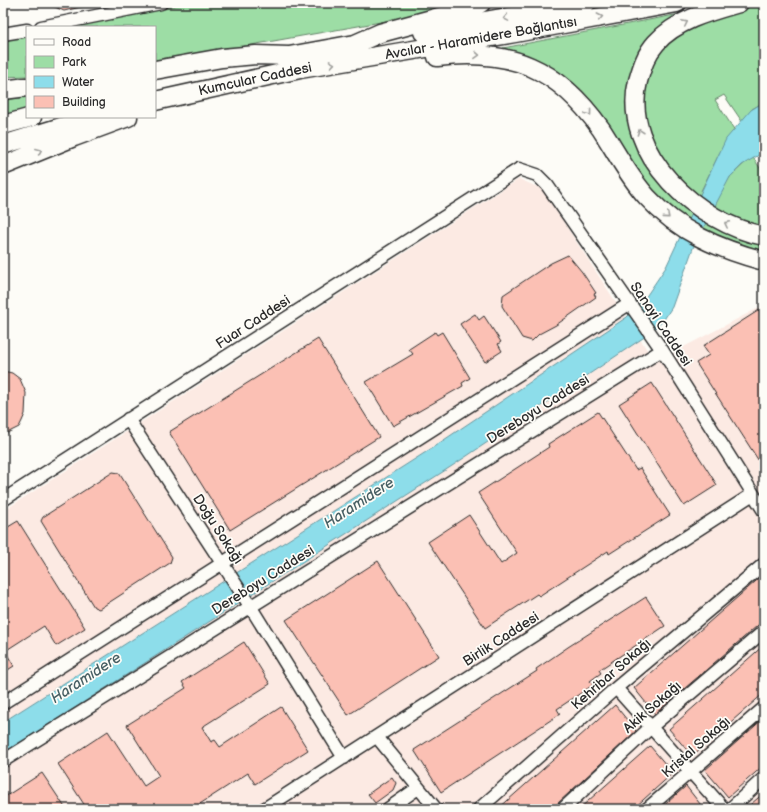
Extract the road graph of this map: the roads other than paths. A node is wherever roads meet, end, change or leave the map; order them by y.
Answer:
1 (161, 3) edge
2 (481, 3) edge
3 (586, 3) edge
4 (677, 3) edge
5 (740, 3) edge
6 (46, 26) edge
7 (26, 30) edge
8 (3, 34) edge
9 (355, 52) junction
10 (289, 56) junction
11 (156, 70) edge
12 (3, 85) edge
13 (26, 86) edge
14 (26, 86) edge
15 (3, 90) edge
16 (156, 95) edge
17 (156, 96) edge
18 (28, 118) edge
19 (90, 118) edge
20 (125, 118) edge
21 (3, 125) edge
22 (3, 145) edge
23 (3, 166) edge
24 (519, 169) joint
25 (764, 236) edge
26 (764, 261) edge
27 (629, 304) junction
28 (662, 350) junction
29 (128, 419) junction
30 (753, 494) junction
31 (3, 500) edge
32 (764, 511) edge
33 (222, 563) junction
34 (764, 564) edge
35 (250, 606) junction
36 (764, 631) edge
37 (616, 688) junction
38 (3, 703) edge
39 (764, 708) edge
40 (651, 727) junction
41 (377, 737) junction
42 (344, 758) junction
43 (3, 761) edge
44 (690, 771) junction
45 (764, 778) edge
46 (418, 788) junction
47 (264, 809) edge
48 (388, 809) edge
49 (436, 809) edge
50 (479, 809) edge
51 (563, 809) edge
52 (647, 809) edge
53 (724, 809) edge
54 (730, 809) edge

1 - 6 street
2 - 9 highway
3 -> 9 highway, Avcılar - Haramidere Bağlantısı
9 -> 4 highway, Avcılar - Haramidere Bağlantısı
25 -> 5 highway
7 - 8 street
9 - 10 highway
17 -> 9 highway, Kumcular Caddesi
9 -> 26 highway
10 - 11 highway
10 - 16 highway
12 - 13 highway
14 - 15 highway
18 - 21 highway
19 - 22 highway
23 -> 20 highway
24 - 27 street, Sanayi Caddesi
24 - 29 street, Fuar Caddesi
27 - 28 street, Sanayi Caddesi
27 - 33 street
28 - 30 street, Sanayi Caddesi
28 - 35 street, Dereboyu Caddesi
29 - 31 street, Fuar Caddesi
29 - 33 street, Doğu Sokağı
30 - 32 street, Sanayi Caddesi
30 - 41 street, Birlik Caddesi
33 - 35 street, Doğu Sokağı
33 - 38 street
34 - 37 street, Kehribar Sokağı
35 - 42 street, Doğu Sokağı
35 - 43 street, Dereboyu Caddesi
36 - 40 street, Akik Sokağı
37 - 40 street
37 - 50 street, Kehribar Sokağı
39 - 44 street, Kristal Sokağı
40 - 44 street
40 - 51 street, Akik Sokağı
41 - 42 street, Birlik Caddesi
41 - 46 street
42 - 47 street, Birlik Caddesi
44 - 52 street, Kristal Sokağı
44 - 53 street
45 - 54 street
46 - 48 street
46 - 49 street

